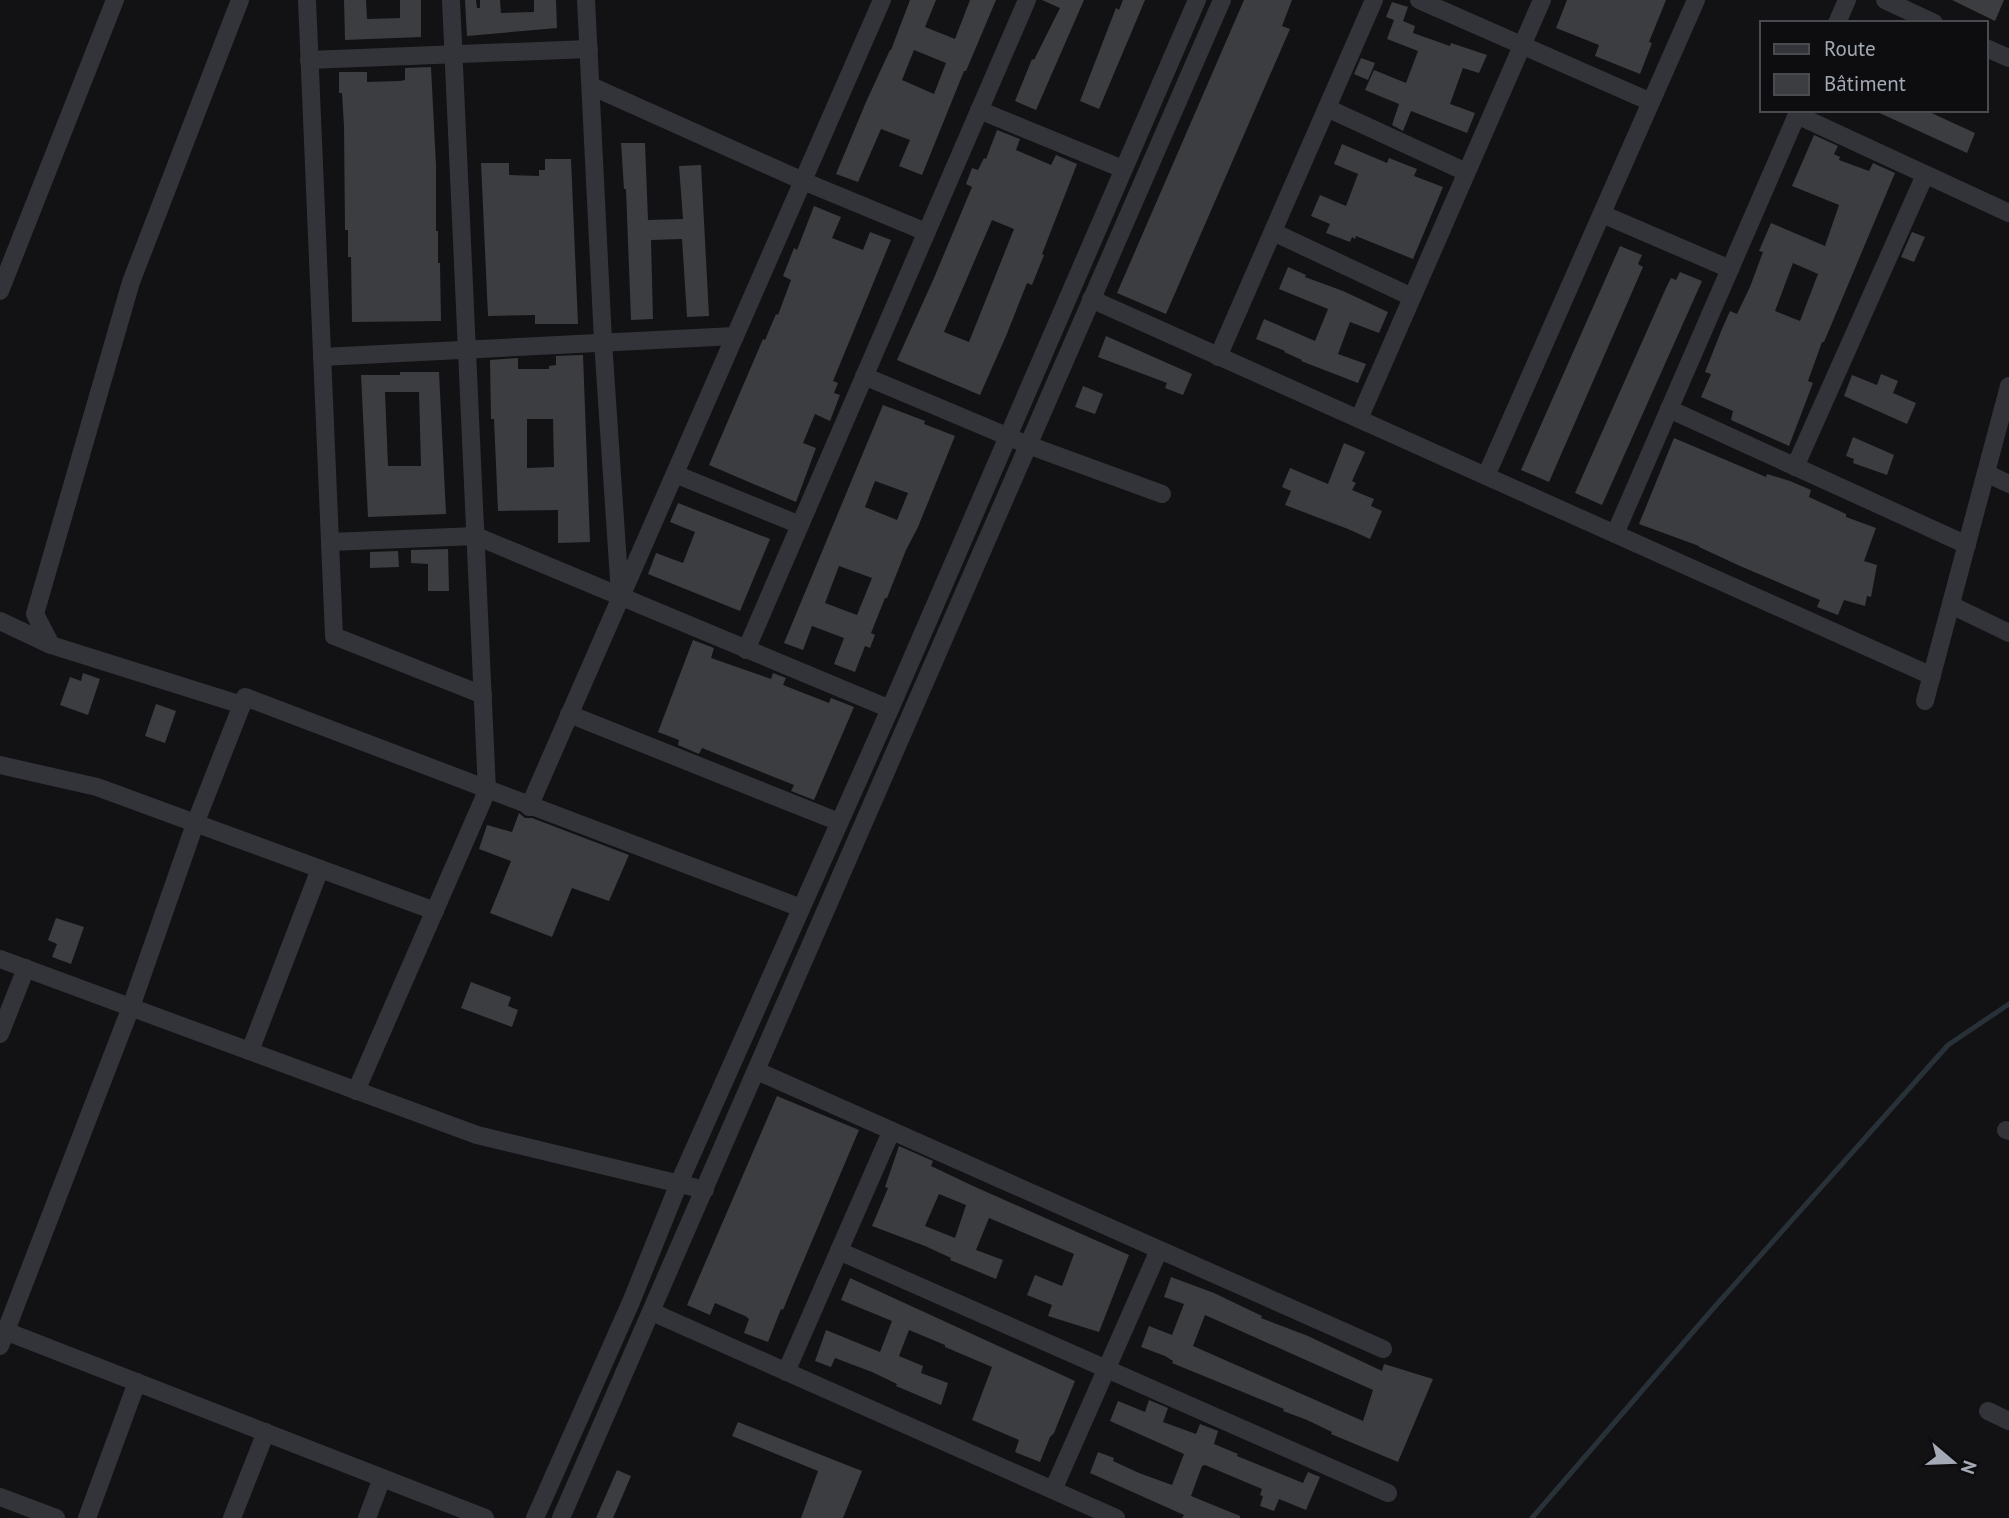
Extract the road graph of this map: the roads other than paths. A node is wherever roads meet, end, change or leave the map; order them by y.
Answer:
1 (116, 0) edge
2 (240, 0) edge
3 (307, 0) edge
4 (450, 0) edge
5 (586, 0) edge
6 (882, 0) edge
7 (1027, 0) edge
8 (1196, 0) edge
9 (1222, 0) edge
10 (1374, 0) edge
11 (1419, 0) edge
12 (1542, 0) edge
13 (1696, 0) edge
14 (1847, 0) edge
15 (1885, 0) edge
16 (1839, 21) edge
17 (1930, 21) edge
18 (1522, 45) junction
19 (589, 49) junction
20 (1988, 49) edge
21 (453, 54) junction
22 (2009, 58) edge
23 (309, 60) junction
24 (591, 86) junction
25 (1651, 102) junction
26 (1327, 108) junction
27 (979, 110) junction
28 (1798, 113) edge
29 (1123, 169) junction
30 (1466, 172) junction
31 (1925, 175) junction
32 (803, 181) junction
33 (2009, 213) edge
34 (1602, 214) junction
35 (926, 232) junction
36 (1273, 232) junction
37 (1730, 269) junction
38 (0, 291) edge
39 (1412, 297) junction
40 (1091, 299) junction
41 (735, 336) junction
42 (603, 341) junction
43 (467, 349) junction
44 (322, 357) junction
45 (1218, 357) junction
46 (864, 376) junction
47 (2009, 386) edge
48 (1669, 409) junction
49 (1359, 419) junction
50 (1007, 436) junction
51 (1028, 445) junction
52 (1795, 467) junction
53 (1986, 473) junction
54 (674, 474) junction
55 (1486, 476) junction
56 (2009, 484) edge
57 (1162, 494) dead end
58 (800, 525) junction
59 (1615, 534) junction
60 (476, 536) junction
61 (330, 542) junction
62 (1967, 545) junction
63 (620, 597) junction
64 (1951, 605) junction
65 (0, 621) edge
66 (2009, 633) edge
67 (51, 645) junction
68 (746, 650) junction
69 (1932, 676) junction
70 (483, 695) junction
71 (1925, 701) dead end
72 (242, 705) junction
73 (890, 709) junction
74 (569, 714) junction
75 (0, 765) edge
76 (487, 791) junction
77 (529, 807) junction
78 (839, 822) junction
79 (195, 824) junction
80 (320, 869) junction
81 (802, 908) junction
82 (435, 911) junction
83 (0, 960) edge
84 (26, 968) junction
85 (131, 1007) junction
86 (0, 1034) edge
87 (250, 1051) junction
88 (757, 1071) junction
89 (356, 1091) junction
90 (891, 1132) junction
91 (679, 1183) junction
92 (705, 1190) junction
93 (1159, 1250) junction
94 (839, 1251) junction
95 (652, 1312) junction
96 (2, 1335) edge
97 (1383, 1349) dead end
98 (1106, 1369) junction
99 (786, 1372) junction
100 (137, 1382) junction
101 (1988, 1411) dead end
102 (2009, 1421) edge
103 (266, 1433) junction
104 (382, 1478) junction
105 (1053, 1490) junction
106 (1388, 1493) dead end
107 (0, 1497) edge
108 (56, 1518) edge
109 (87, 1518) edge
110 (232, 1518) edge
111 (367, 1518) edge
112 (485, 1518) edge
113 (535, 1518) edge
114 (561, 1518) edge
115 (1116, 1518) edge

1 - 38 street
2 - 67 street
3 - 23 street
4 - 21 street
5 - 19 street
6 - 32 street
7 - 27 street
8 - 29 street
9 - 40 street
10 - 26 street
11 - 18 street
12 - 18 street
13 - 25 street
14 - 16 street
15 - 17 street
18 - 25 street
18 - 30 street
19 - 21 street
19 - 24 street
20 - 22 street
21 - 23 street
21 - 43 street
23 - 44 street
24 - 32 street
24 - 42 street
25 - 34 street
26 - 30 street
26 - 36 street
27 - 29 street
27 - 35 street
28 - 31 street
28 - 37 street
29 - 50 street
30 - 39 street
31 - 33 street
31 - 52 street
32 - 35 street
32 - 41 street
34 - 37 street
34 - 55 street
35 - 46 street
36 - 39 street
36 - 45 street
37 - 48 street
39 - 49 street
40 - 45 street
40 - 51 street
41 - 42 street
41 - 54 street
42 - 43 street
42 - 63 street
43 - 44 street
43 - 60 street
44 - 61 street
45 - 49 street
46 - 50 street
46 - 58 street
47 - 53 street
48 - 52 street
48 - 59 street
49 - 55 street
50 - 51 street
50 - 73 street
51 - 57 street
51 - 88 street
52 - 62 street
53 - 56 street
53 - 62 street
54 - 58 street
54 - 63 street
55 - 59 street
58 - 68 street
59 - 69 street
60 - 61 street
60 - 63 street
60 - 70 street
61 - 70 street
62 - 64 street
63 - 68 street
63 - 74 street
64 - 66 street
64 - 69 street
65 - 67 street
67 - 72 street
68 - 73 street
69 - 71 street
70 - 76 street
72 - 76 street
72 - 79 street
73 - 78 street
74 - 77 street
74 - 78 street
75 - 79 street
76 - 77 street
76 - 82 street
77 - 81 street
78 - 81 street
79 - 80 street
79 - 85 street
80 - 82 street
80 - 87 street
81 - 91 street
82 - 89 street
83 - 84 street
84 - 85 street
84 - 86 street
85 - 87 street
85 - 96 street
87 - 89 street
88 - 90 street
88 - 92 street
89 - 91 street
90 - 93 street
90 - 94 street
91 - 92 street
91 - 113 street
92 - 95 street
93 - 97 street
93 - 98 street
94 - 98 street
94 - 99 street
95 - 99 street
95 - 114 street
96 - 100 street
98 - 105 street
98 - 106 street
99 - 105 street
100 - 103 street
100 - 109 street
101 - 102 street
103 - 104 street
103 - 110 street
104 - 111 street
104 - 112 street
105 - 115 street
107 - 108 street

